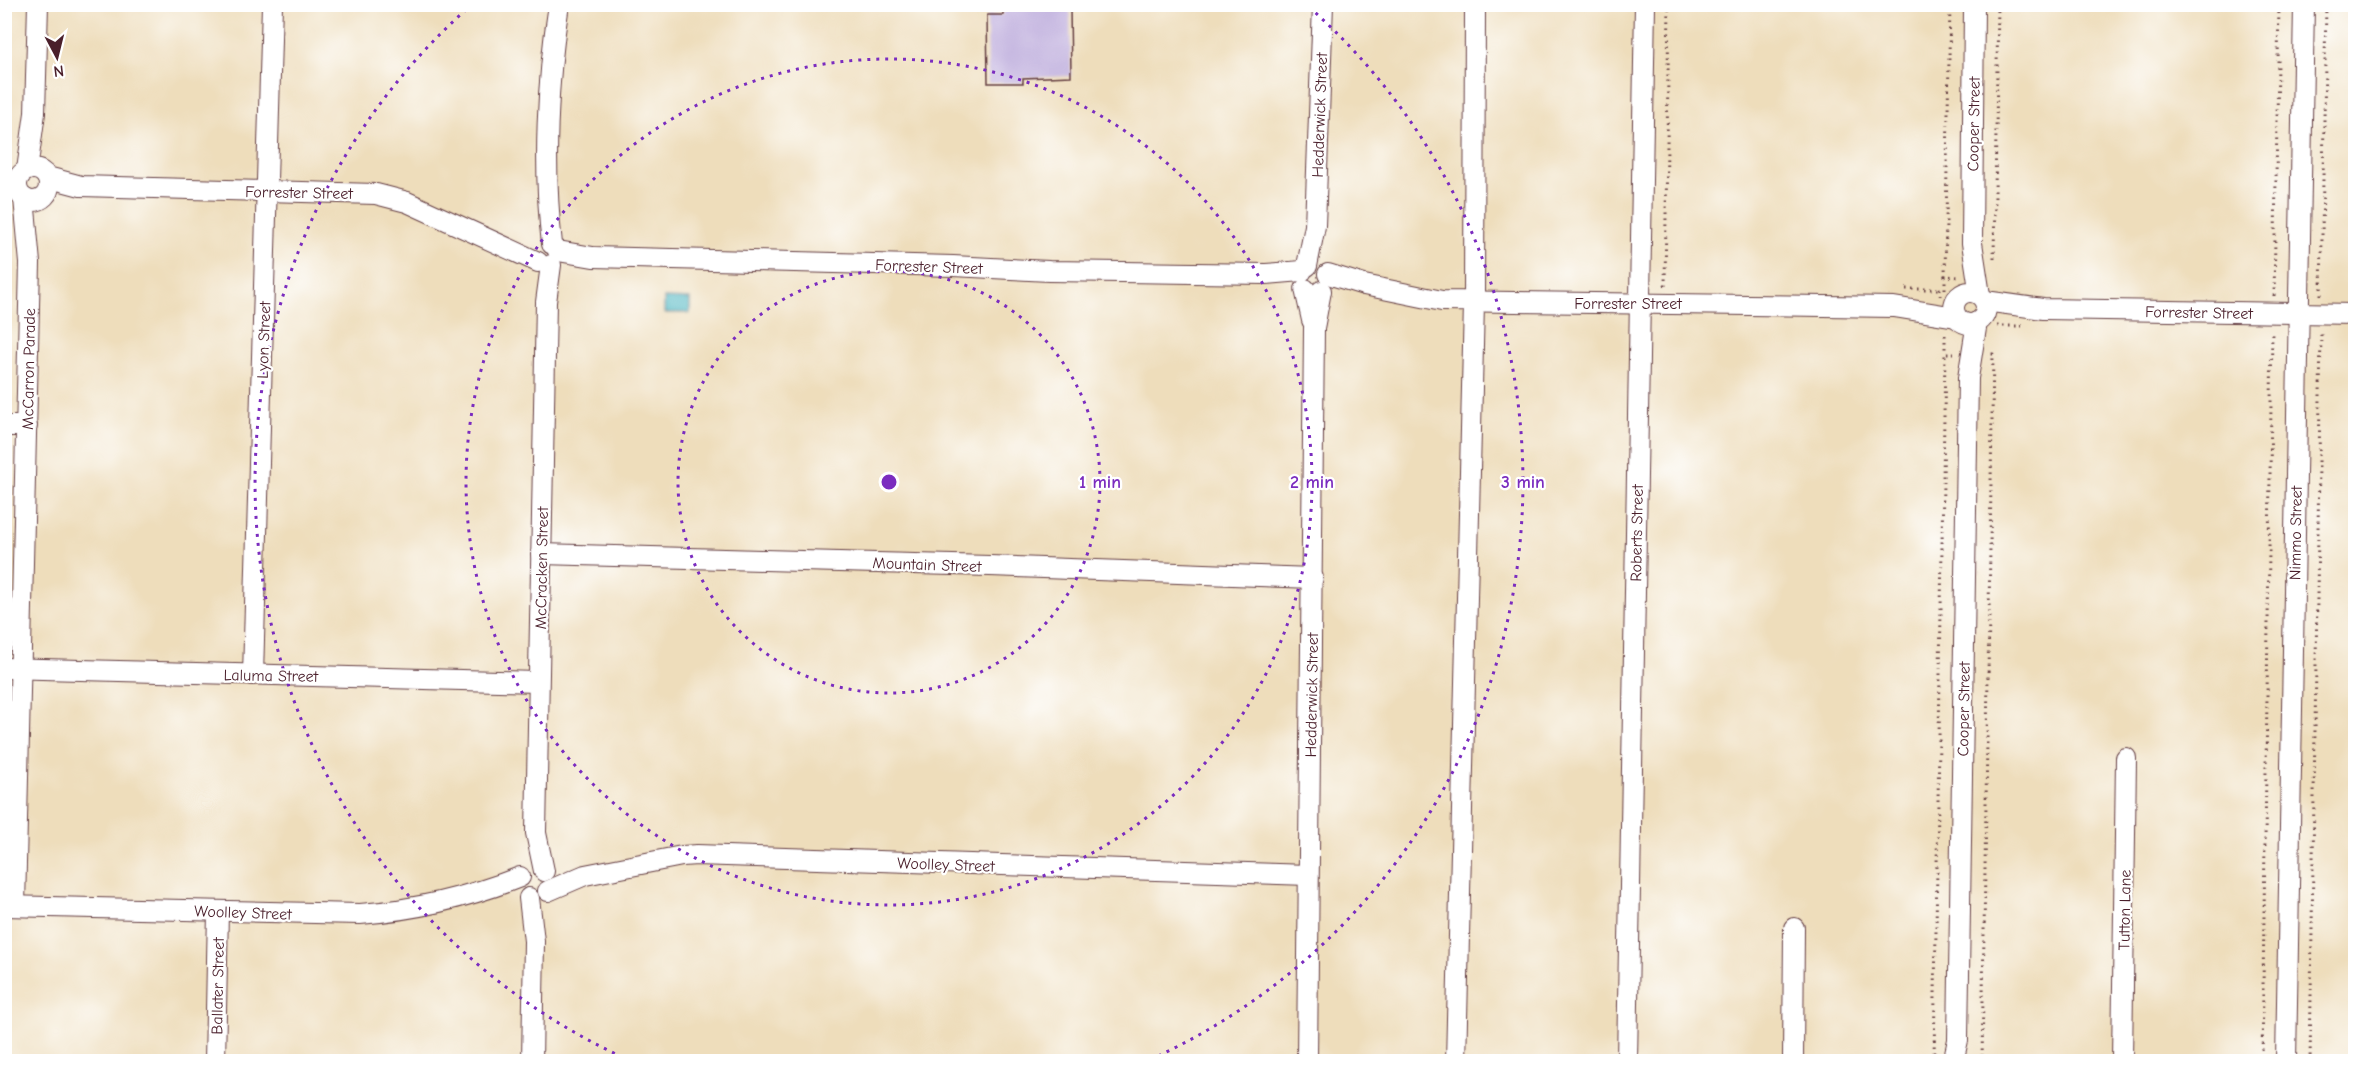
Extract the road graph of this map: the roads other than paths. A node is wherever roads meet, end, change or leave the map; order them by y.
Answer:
1 (38, 4) edge
2 (272, 4) edge
3 (1323, 4) edge
4 (1475, 4) edge
5 (1645, 4) edge
6 (1974, 4) edge
7 (2304, 4) edge
8 (559, 7) edge
9 (28, 185) edge
10 (267, 191) junction
11 (547, 255) junction
12 (1314, 279) junction
13 (1641, 302) junction
14 (1474, 303) junction
15 (1973, 310) junction
16 (2298, 313) junction
17 (2355, 314) edge
18 (4, 426) edge
19 (27, 426) junction
20 (541, 554) junction
21 (1313, 578) junction
22 (12, 668) edge
23 (254, 675) junction
24 (538, 682) junction
25 (2126, 758) dead end
26 (1308, 875) junction
27 (535, 883) junction
28 (10, 906) edge
29 (218, 911) junction
30 (1794, 928) dead end
31 (1958, 1040) junction
32 (215, 1062) edge
33 (532, 1062) edge
34 (1307, 1062) edge
35 (1456, 1062) edge
36 (1627, 1062) edge
37 (1793, 1062) edge
38 (1953, 1062) edge
39 (1963, 1062) edge
40 (2122, 1062) edge
41 (2286, 1062) edge

1 - 9 street, McCarron Parade
2 - 10 street, Lyon Street
3 - 12 street, Hedderwick Street
4 - 14 street
5 - 13 street, Roberts Street
6 - 15 street, Cooper Street
7 - 16 street, Nimmo Street
8 - 11 street, McCracken Street
9 - 10 street, Forrester Street
9 - 19 street, McCarron Parade
10 - 11 street, Forrester Street
10 - 23 street, Lyon Street
11 - 12 street, Forrester Street
11 - 20 street, McCracken Street
12 - 14 street, Forrester Street
12 - 21 street, Hedderwick Street
13 - 14 street, Forrester Street
13 - 15 street, Forrester Street
13 - 36 street, Roberts Street
14 - 35 street
15 - 16 street, Forrester Street
15 - 31 street, Cooper Street
16 - 17 street, Forrester Street
16 - 41 street, Nimmo Street
18 - 19 street
19 - 22 street, McCarron Parade
20 - 21 street, Mountain Street
20 - 24 street, McCracken Street
21 - 26 street, Hedderwick Street
22 - 23 street, Laluma Street
22 - 28 street, McCarron Parade
23 - 24 street, Laluma Street
24 - 27 street, McCracken Street
25 - 40 street, Tutton Lane
26 - 27 street, Woolley Street
26 - 34 street, Hedderwick Street
27 - 29 street, Woolley Street
27 - 33 street, McCracken Street
28 - 29 street, Woolley Street
29 - 32 street, Ballater Street
30 - 37 street
31 - 38 street, Cooper Street
31 - 39 street, Cooper Street

